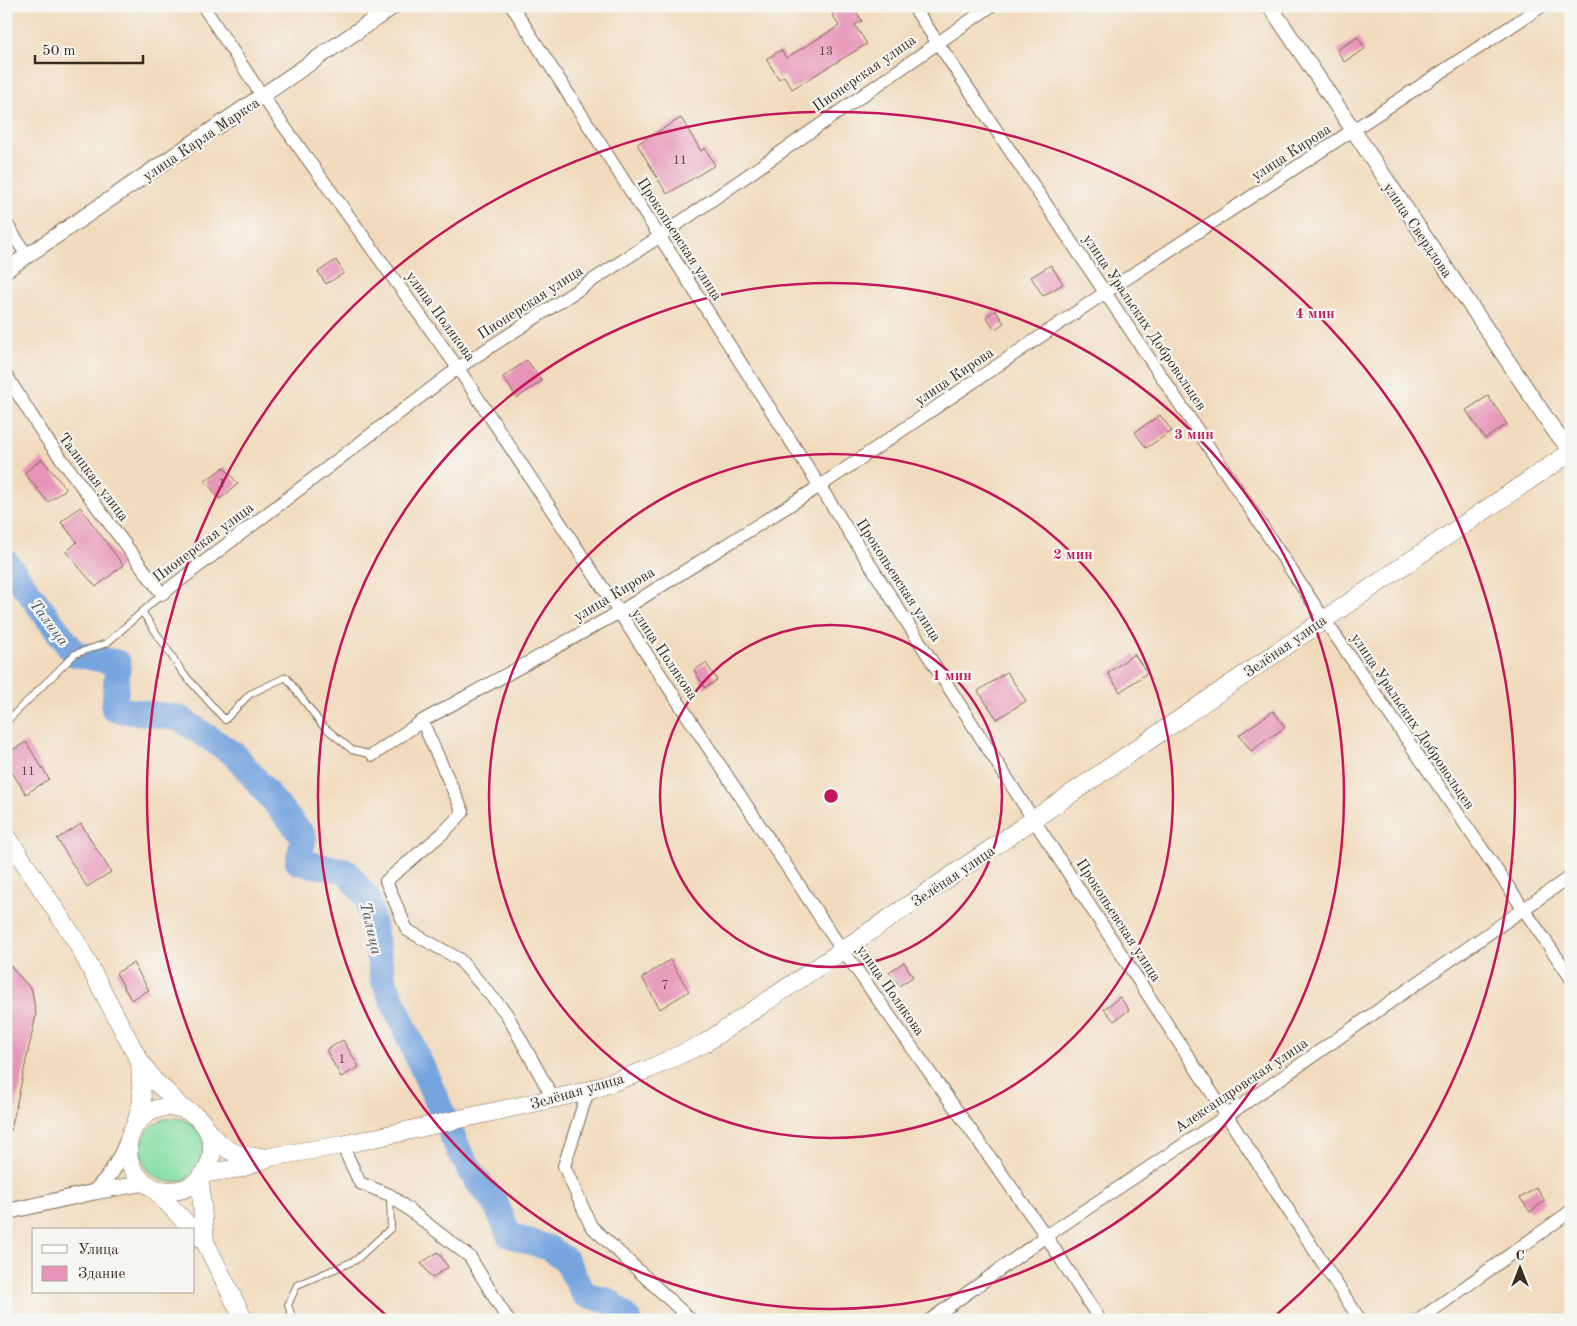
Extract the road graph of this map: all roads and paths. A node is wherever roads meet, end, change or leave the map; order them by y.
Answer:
1 (203, 6) edge
2 (394, 6) edge
3 (512, 6) edge
4 (913, 6) edge
5 (991, 6) edge
6 (1270, 6) edge
7 (1542, 6) edge
8 (938, 41) junction
9 (263, 97) junction
10 (1352, 131) junction
11 (6, 223) edge
12 (659, 237) junction
13 (27, 256) junction
14 (6, 270) edge
15 (1106, 292) junction
16 (458, 368) junction
17 (6, 375) edge
18 (1571, 451) edge
19 (820, 486) junction
20 (162, 594) junction
21 (142, 612) junction
22 (618, 613) junction
23 (1324, 619) junction
24 (422, 721) junction
25 (6, 722) edge
26 (373, 755) joint
27 (1035, 821) junction
28 (6, 835) edge
29 (1571, 876) edge
30 (1522, 911) junction
31 (843, 950) junction
32 (1571, 978) edge
33 (139, 1060) junction
34 (588, 1091) junction
35 (554, 1098) junction
36 (181, 1108) junction
37 (1228, 1115) junction
38 (134, 1128) junction
39 (211, 1136) junction
40 (342, 1145) junction
41 (270, 1158) junction
42 (204, 1176) junction
43 (149, 1186) junction
44 (94, 1192) junction
45 (390, 1195) junction
46 (1571, 1211) edge
47 (6, 1212) edge
48 (191, 1228) edge
49 (197, 1234) edge
50 (1046, 1236) junction
51 (244, 1320) edge
52 (293, 1320) edge
53 (508, 1320) edge
54 (691, 1320) edge
55 (930, 1320) edge
56 (1100, 1320) edge
57 (1360, 1320) edge
58 (1419, 1320) edge

1 - 9 street, улица Полякова
2 - 9 street, улица Карла Маркса
3 - 12 street, Прокопьевская улица
4 - 8 street, улица Уральских Добровольцев
5 - 8 street, Пионерская улица
6 - 10 street, улица Свердлова
7 - 10 street, улица Кирова
8 - 12 street, Пионерская улица
8 - 15 street, улица Уральских Добровольцев
9 - 13 street, улица Карла Маркса
9 - 16 street, улица Полякова
10 - 15 street, улица Кирова
10 - 18 street, улица Свердлова
11 - 13 street
12 - 16 street, Пионерская улица
12 - 19 street, Прокопьевская улица
13 - 14 street, улица Карла Маркса
15 - 19 street, улица Кирова
15 - 23 street, улица Уральских Добровольцев
16 - 20 street, Пионерская улица
16 - 22 street, улица Полякова
17 - 20 street, Талицкая улица
18 - 23 main road, Зелёная улица
19 - 22 street, улица Кирова
19 - 27 street, Прокопьевская улица
20 - 21 lane, Пионерская улица
21 - 25 lane, Пионерская улица
21 - 26 lane
22 - 24 street, улица Кирова
22 - 31 street, улица Полякова
23 - 27 main road, Зелёная улица
23 - 30 street, улица Уральских Добровольцев
24 - 26 street, улица Кирова
24 - 35 street
27 - 31 main road, Зелёная улица
27 - 37 street, Прокопьевская улица
28 - 33 main road
29 - 30 street, Александровская улица
30 - 32 street, улица Уральских Добровольцев
30 - 37 street, Александровская улица
31 - 34 main road, Зелёная улица
31 - 50 street, улица Полякова
33 - 36 main road
33 - 38 main road
34 - 35 main road, Зелёная улица
34 - 54 street
35 - 40 main road, Зелёная улица
36 - 38 main road
36 - 39 main road
37 - 50 street, Александровская улица
37 - 57 street, Прокопьевская улица
38 - 43 main road
38 - 44 street
39 - 41 main road
39 - 42 main road
40 - 41 main road, Зелёная улица
40 - 45 street
41 - 42 main road
42 - 43 main road
42 - 49 main road
43 - 44 street
43 - 48 main road
44 - 47 street
45 - 52 lane
45 - 53 street
46 - 58 street
49 - 51 main road
50 - 55 street, Александровская улица
50 - 56 street, улица Полякова

